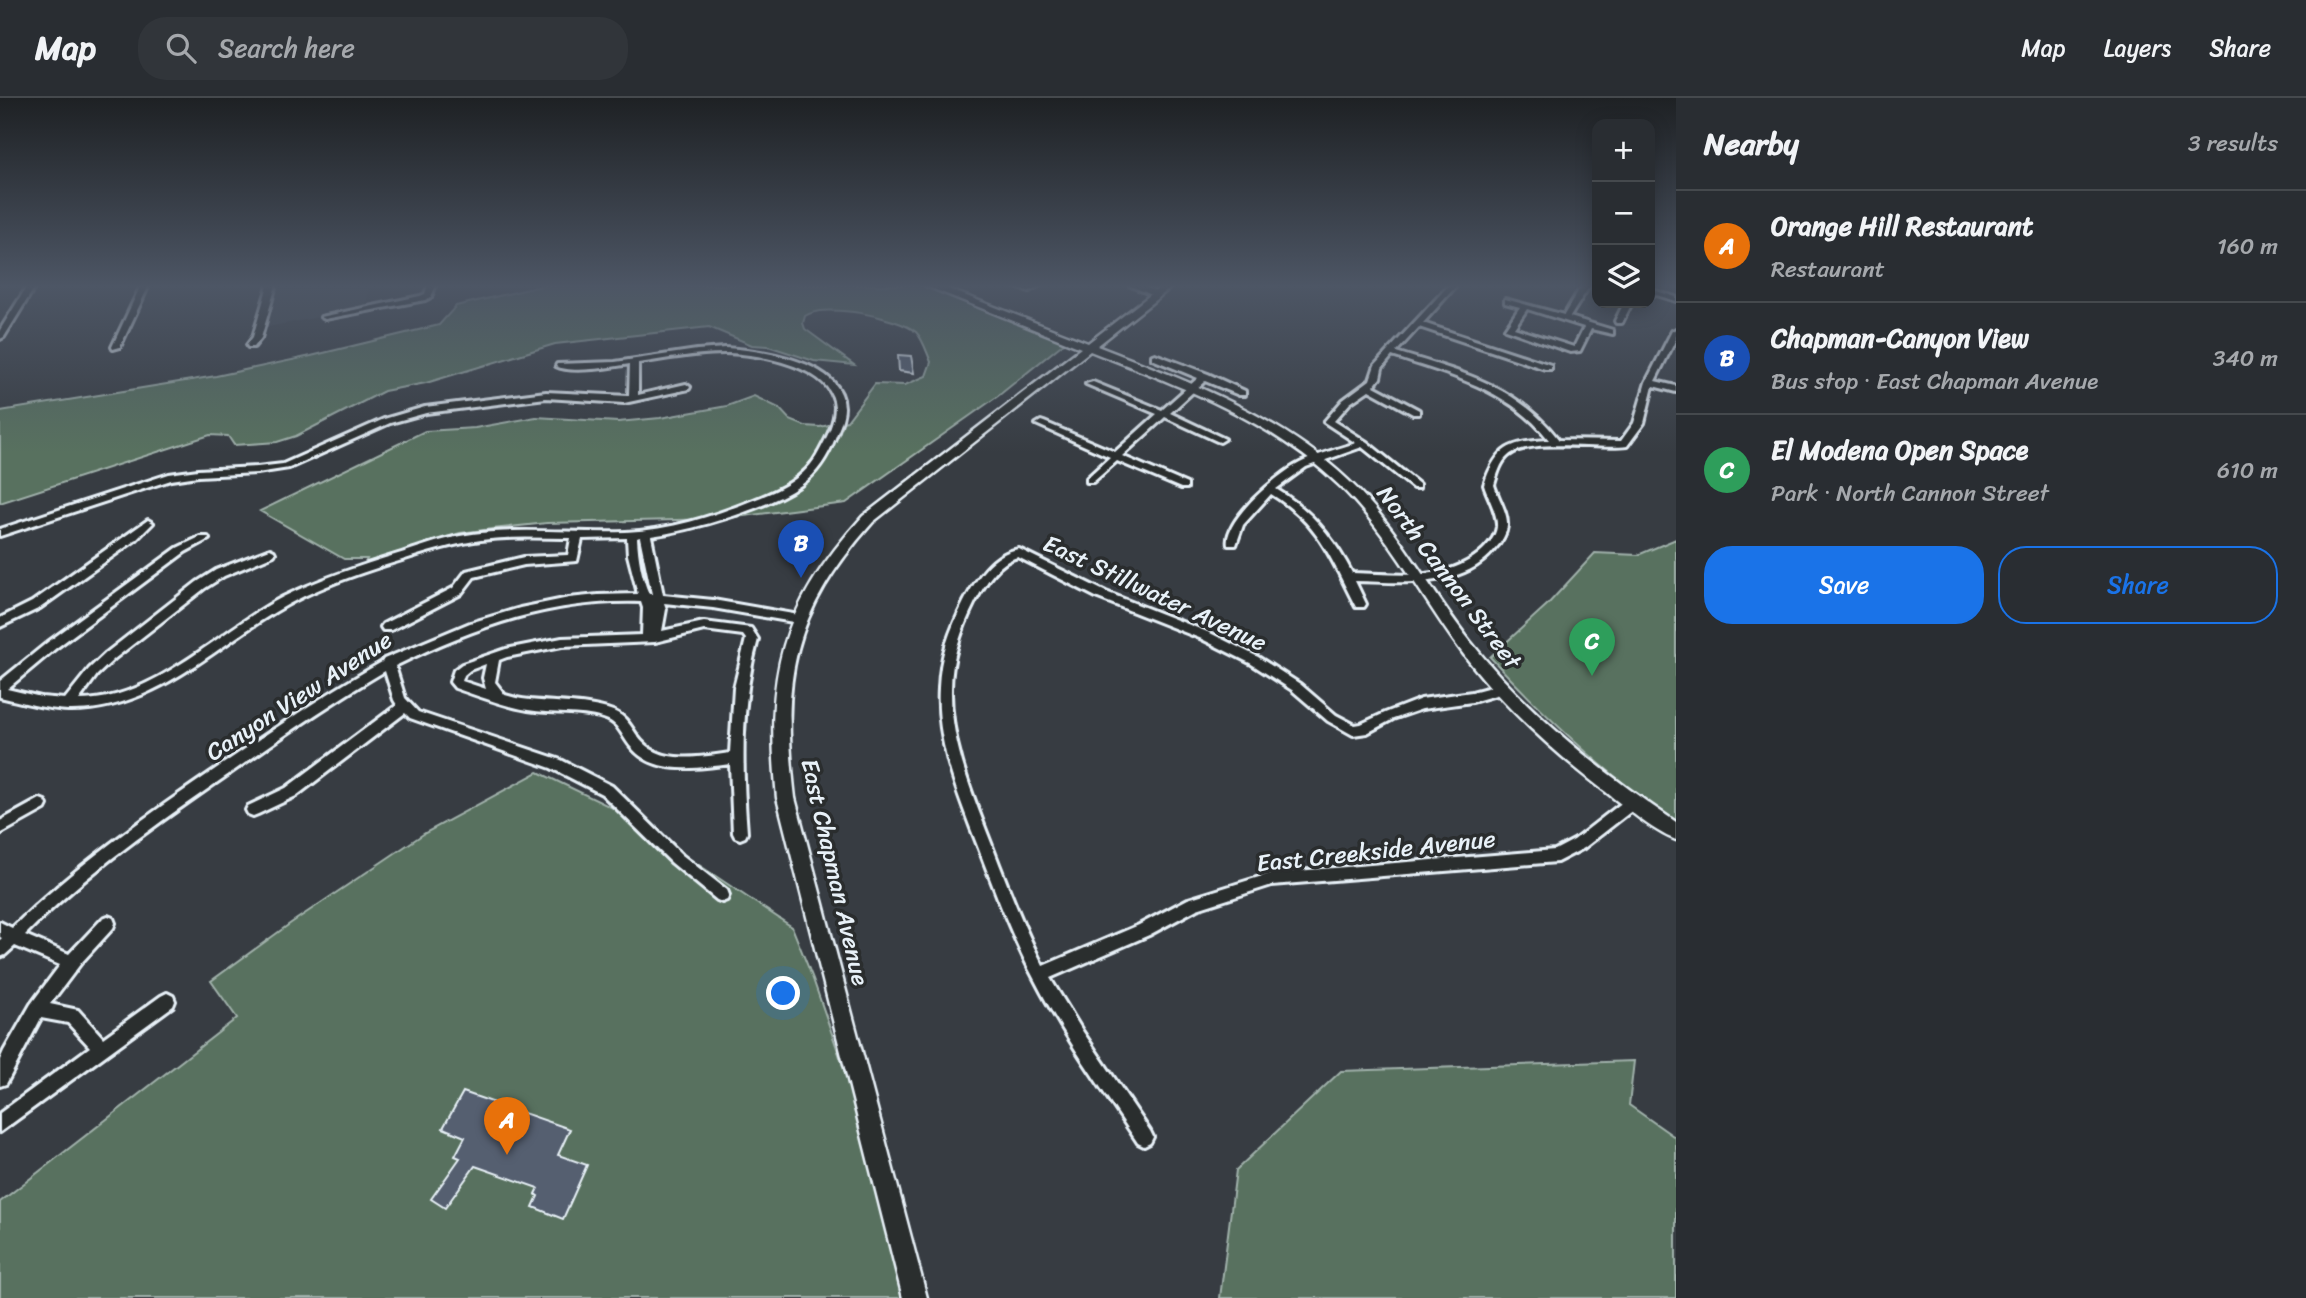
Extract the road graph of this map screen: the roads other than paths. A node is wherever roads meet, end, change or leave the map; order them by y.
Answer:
1 (119, 341) edge
2 (254, 341) edge
3 (1073, 341) edge
4 (1096, 341) edge
5 (1403, 341) edge
6 (1470, 341) edge
7 (1544, 341) edge
8 (1581, 341) edge
9 (1671, 341) edge
10 (251, 345) dead end
11 (116, 347) dead end
12 (1088, 347) junction
13 (1390, 354) junction
14 (1155, 357) dead end
15 (634, 363) junction
16 (560, 366) dead end
17 (1548, 367) dead end
18 (1205, 376) junction
19 (1650, 382) junction
20 (1090, 384) dead end
21 (686, 387) dead end
22 (1370, 387) junction
23 (1192, 388) junction
24 (1676, 389) edge
25 (1242, 393) dead end
26 (633, 399) junction
27 (1416, 412) dead end
28 (1163, 413) junction
29 (1041, 424) dead end
30 (1220, 439) dead end
31 (1364, 444) junction
32 (1557, 444) junction
33 (1116, 457) junction
34 (1315, 459) junction
35 (1090, 480) dead end
36 (1184, 486) dead end
37 (1416, 486) dead end
38 (1269, 489) junction
39 (148, 523) dead end
40 (0, 533) edge
41 (645, 534) junction
42 (632, 535) junction
43 (577, 536) junction
44 (204, 539) dead end
45 (1232, 543) dead end
46 (270, 552) dead end
47 (1420, 576) junction
48 (1350, 577) junction
49 (651, 597) junction
50 (1360, 604) dead end
51 (799, 619) junction
52 (0, 623) edge
53 (387, 627) dead end
54 (751, 634) joint
55 (651, 639) junction
56 (493, 657) junction
57 (388, 662) junction
58 (459, 685) joint
59 (1502, 689) junction
60 (0, 690) edge
61 (500, 697) junction
62 (68, 705) junction
63 (404, 707) junction
64 (735, 758) junction
65 (1633, 802) junction
66 (40, 805) dead end
67 (253, 810) dead end
68 (0, 828) edge
69 (1676, 832) edge
70 (740, 833) dead end
71 (722, 895) dead end
72 (108, 923) dead end
73 (7, 932) edge
74 (0, 950) edge
75 (69, 962) junction
76 (1040, 975) junction
77 (167, 1001) dead end
78 (37, 1009) junction
79 (102, 1048) junction
80 (0, 1078) edge
81 (0, 1122) edge
82 (1144, 1137) dead end
83 (915, 1298) edge

1 - 11 street
2 - 10 street
3 - 12 main road, North Cannon Street
4 - 12 main road, East Chapman Avenue
5 - 13 street
6 - 17 street
7 - 8 street
9 - 19 street
12 - 23 main road, North Cannon Street
12 - 51 main road, East Chapman Avenue
13 - 22 street
13 - 32 street
14 - 18 street
15 - 16 street
15 - 26 street
15 - 41 street
18 - 23 street
18 - 25 street
19 - 24 street
19 - 32 street
20 - 28 street
21 - 26 street
22 - 27 street
22 - 31 street
23 - 28 street
23 - 34 main road, North Cannon Street
26 - 40 street
28 - 30 street
28 - 33 street
29 - 33 street
31 - 34 street
31 - 37 street
32 - 47 street
33 - 35 street
33 - 36 street
34 - 38 street
34 - 47 main road, North Cannon Street
38 - 45 street
38 - 48 street
39 - 52 street
41 - 42 street
41 - 49 street
42 - 43 street
42 - 49 street
43 - 53 street
43 - 62 street
44 - 60 street
46 - 62 street
47 - 48 street
47 - 59 main road, North Cannon Street
48 - 50 street
49 - 51 street, Canyon View Avenue
49 - 55 street
49 - 57 street, Canyon View Avenue
51 - 83 main road, East Chapman Avenue
54 - 55 street
54 - 64 street
55 - 56 street
56 - 58 street
56 - 61 street
57 - 63 street
57 - 73 street, Canyon View Avenue
58 - 61 street
59 - 65 main road, North Cannon Street
59 - 76 street, East Stillwater Avenue
60 - 62 street
61 - 64 street
63 - 67 street
63 - 71 street
64 - 70 street
65 - 69 main road, North Cannon Street
65 - 76 street, East Creekside Avenue
66 - 68 street
72 - 75 street
73 - 74 street, Canyon View Avenue
73 - 75 street
75 - 78 street
76 - 82 street
77 - 79 street
78 - 79 street
78 - 80 street
79 - 81 street

